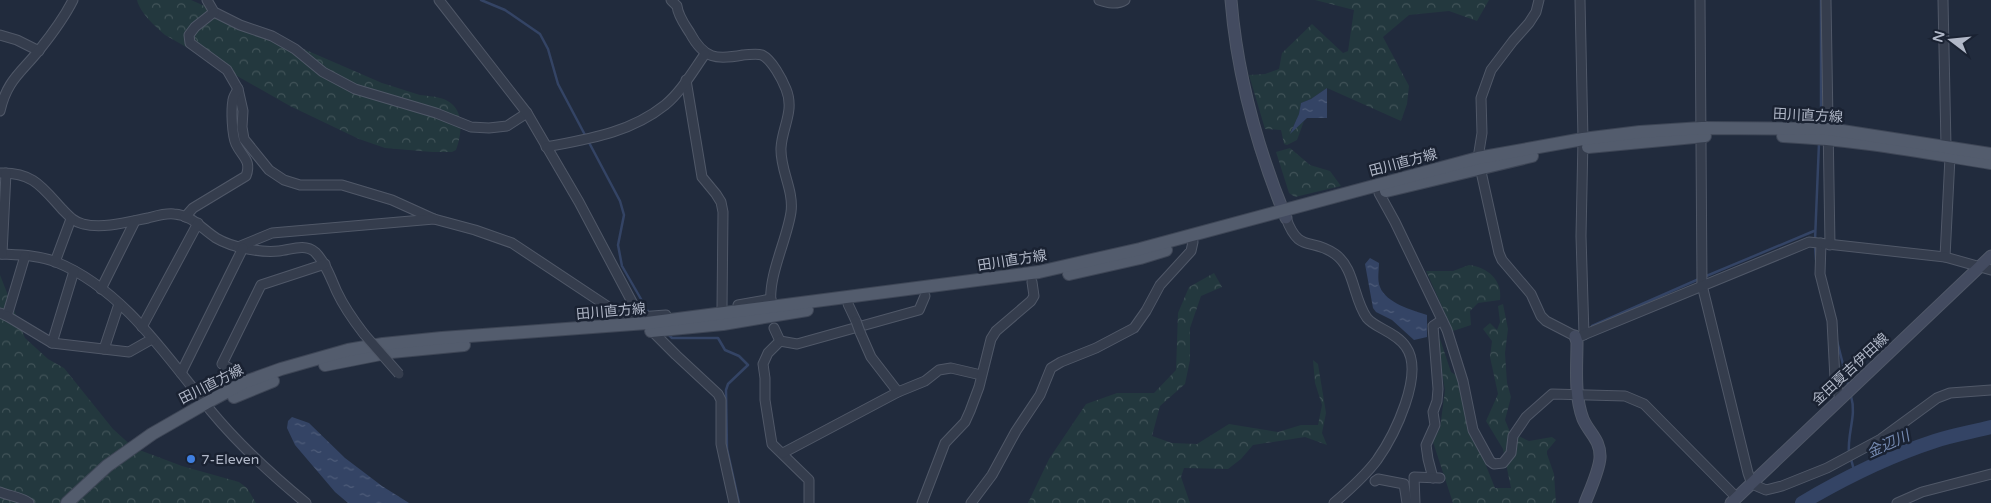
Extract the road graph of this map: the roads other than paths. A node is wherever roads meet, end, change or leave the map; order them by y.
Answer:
1 (73, 0) edge
2 (207, 0) edge
3 (439, 0) edge
4 (1099, 0) edge
5 (1125, 0) edge
6 (1231, 0) edge
7 (1539, 0) edge
8 (1580, 0) edge
9 (1700, 0) edge
10 (1826, 0) edge
11 (1944, 0) edge
12 (677, 2) edge
13 (214, 12) junction
14 (0, 35) edge
15 (39, 51) junction
16 (705, 54) junction
17 (686, 80) junction
18 (238, 90) junction
19 (0, 111) edge
20 (527, 113) junction
21 (1702, 132) junction
22 (1828, 134) junction
23 (1583, 144) junction
24 (546, 147) junction
25 (1948, 151) junction
26 (1991, 154) edge
27 (1479, 163) junction
28 (1991, 163) edge
29 (3, 173) edge
30 (1379, 193) junction
31 (1285, 214) junction
32 (185, 216) junction
33 (71, 219) junction
34 (434, 219) junction
35 (135, 221) junction
36 (198, 223) junction
37 (1193, 242) junction
38 (1825, 244) junction
39 (241, 248) junction
40 (1, 254) edge
41 (25, 256) junction
42 (1991, 256) edge
43 (1945, 257) junction
44 (56, 262) junction
45 (325, 264) junction
46 (1987, 268) edge
47 (74, 272) junction
48 (1032, 282) junction
49 (1702, 285) junction
50 (101, 289) junction
51 (924, 296) junction
52 (119, 304) junction
53 (848, 304) junction
54 (722, 309) junction
55 (4, 315) edge
56 (640, 317) junction
57 (1442, 320) junction
58 (142, 327) junction
59 (774, 328) dead end
60 (652, 331) junction
61 (1578, 336) junction
62 (152, 339) junction
63 (780, 341) junction
64 (52, 343) junction
65 (104, 349) junction
66 (181, 373) junction
67 (399, 374) dead end
68 (981, 374) junction
69 (245, 382) junction
70 (1991, 390) edge
71 (898, 392) junction
72 (1578, 395) junction
73 (1840, 399) junction
74 (208, 406) junction
75 (784, 453) junction
76 (1991, 474) edge
77 (1375, 482) dead end
78 (1752, 484) junction
79 (0, 492) edge
80 (1345, 499) edge
81 (1733, 500) edge
82 (27, 502) edge
83 (67, 503) edge
84 (77, 503) edge
85 (306, 503) edge
86 (734, 503) edge
87 (809, 503) edge
88 (922, 503) edge
89 (971, 503) edge
90 (1334, 503) edge
91 (1407, 503) edge
92 (1415, 503) edge
93 (1586, 503) edge
94 (1897, 503) edge

1 - 15 street
2 - 13 street
3 - 20 street
4 - 5 street
6 - 31 street
7 - 27 street
8 - 23 street
9 - 21 street
10 - 22 street
11 - 25 street
12 - 16 street
13 - 18 street
13 - 20 street
14 - 15 street
15 - 19 street
16 - 17 street
16 - 54 street
17 - 24 street
17 - 54 street
18 - 32 street
18 - 34 street
20 - 24 street
21 - 22 main road, 田川直方線
21 - 23 main road, 田川直方線
21 - 49 street
22 - 25 main road, 田川直方線
22 - 38 street
23 - 27 main road, 田川直方線
23 - 61 street
24 - 56 street
25 - 26 main road, 田川直方線
25 - 28 main road, 田川直方線
25 - 43 street
27 - 30 main road, 田川直方線
27 - 31 main road, 田川直方線
27 - 61 street
29 - 33 street
29 - 40 street
30 - 31 main road, 田川直方線
30 - 57 street
31 - 37 main road, 田川直方線
31 - 69 main road, 田川直方線
31 - 80 street
32 - 35 street
32 - 36 street
33 - 35 street
33 - 44 street
34 - 39 street
34 - 56 street
35 - 50 street
36 - 39 street
36 - 58 street
37 - 48 main road, 田川直方線
37 - 89 street
38 - 43 street
38 - 49 street
38 - 73 street
39 - 45 street
39 - 66 street
40 - 41 street
41 - 44 street
41 - 55 street
42 - 46 street, 金田夏吉伊田線
43 - 46 street
44 - 47 street
45 - 67 street, bridge
45 - 69 street
46 - 73 street, 金田夏吉伊田線
47 - 50 street
47 - 64 street
48 - 51 main road, 田川直方線
48 - 68 street
49 - 61 street
49 - 78 street
50 - 52 street
51 - 53 main road, 田川直方線
51 - 63 street
52 - 58 street
52 - 65 street
53 - 60 main road, 田川直方線
53 - 71 street, bridge
54 - 56 street
55 - 64 street
57 - 72 street
57 - 92 street
58 - 62 street
59 - 63 street
60 - 74 main road, 田川直方線
60 - 86 street
61 - 72 street
62 - 65 street
62 - 66 street
63 - 75 street
64 - 65 street
66 - 74 street
68 - 71 street
68 - 88 street
69 - 74 main road, 田川直方線
70 - 78 street
71 - 75 street
72 - 81 street
72 - 93 street
73 - 78 street, 金田夏吉伊田線
74 - 83 main road, 田川直方線
74 - 84 main road, 田川直方線
74 - 85 street
75 - 87 street
76 - 94 street
77 - 91 street
78 - 81 street, 金田夏吉伊田線
79 - 82 street
80 - 90 street

